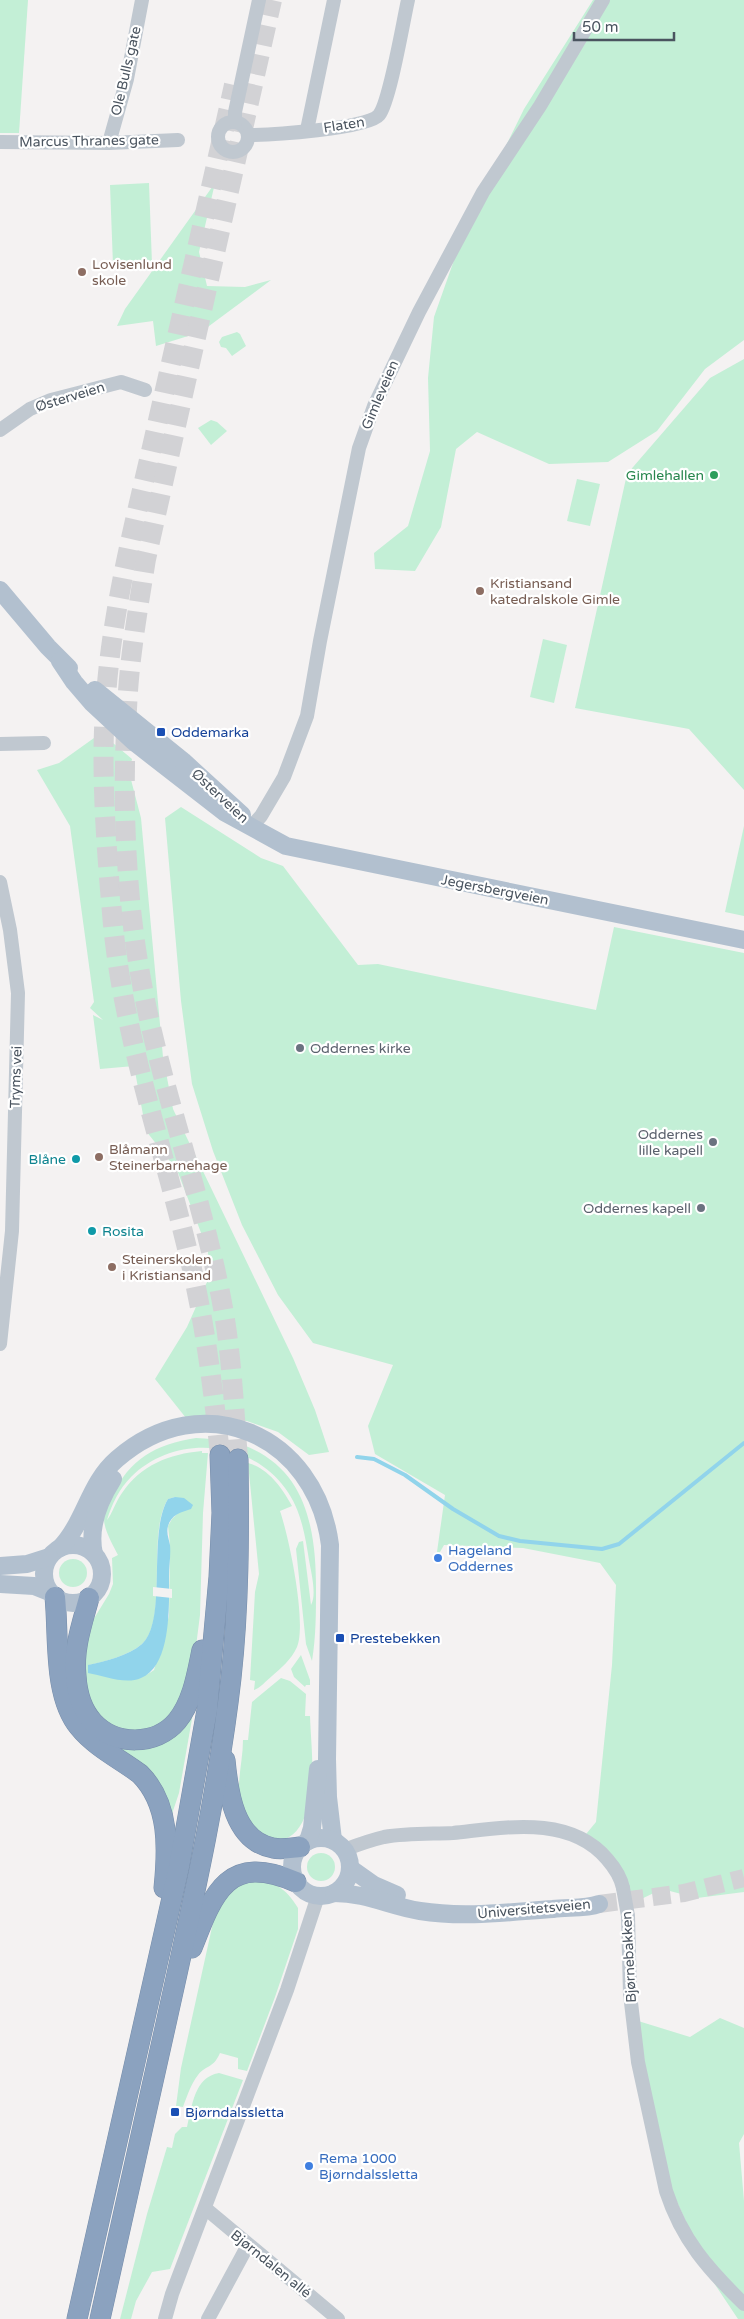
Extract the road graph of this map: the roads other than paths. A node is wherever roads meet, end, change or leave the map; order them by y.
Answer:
1 (142, 0) edge
2 (259, 0) edge
3 (334, 0) edge
4 (408, 0) edge
5 (603, 0) edge
6 (235, 122) junction
7 (307, 130) junction
8 (248, 135) junction
9 (178, 140) dead end
10 (0, 142) edge
11 (109, 143) junction
12 (145, 390) dead end
13 (0, 430) edge
14 (0, 590) edge
15 (44, 743) dead end
16 (0, 744) edge
17 (252, 826) junction
18 (0, 882) edge
19 (744, 940) edge
20 (6, 1149) edge
21 (4, 1273) edge
22 (0, 1344) edge
23 (54, 1553) junction
24 (94, 1554) junction
25 (0, 1566) edge
26 (219, 1577) junction
27 (0, 1584) edge
28 (52, 1594) junction
29 (89, 1598) junction
30 (223, 1736) junction
31 (304, 1844) junction
32 (339, 1845) junction
33 (350, 1868) junction
34 (296, 1882) junction
35 (326, 1894) junction
36 (156, 1972) junction
37 (169, 2010) junction
38 (205, 2208) junction
39 (248, 2245) junction
40 (744, 2304) edge
41 (77, 2319) edge
42 (100, 2319) edge
43 (165, 2319) edge
44 (208, 2319) edge
45 (338, 2319) edge

1 - 11 street, Ole Bulls gate
2 - 6 street
3 - 7 street
4 - 7 street, Flaten
5 - 17 street, Gimleveien
6 - 8 street
6 - 8 street
7 - 8 street, Flaten
9 - 11 street, Marcus Thranes gate
10 - 11 street, Marcus Thranes gate
12 - 13 street, Østerveien
14 - 17 main road, Østerveien
15 - 16 street
17 - 19 main road, Jegersbergveien
18 - 20 street, Tryms vei
20 - 21 street, Tryms vei
21 - 22 street, Tryms vei
23 - 24 main road
23 - 25 main road
23 - 28 main road
23 - 32 main road
24 - 29 main road
24 - 31 main road
26 - 29 highway
26 - 30 highway
26 - 36 highway
27 - 28 main road
28 - 29 main road
28 - 36 highway
30 - 31 highway
30 - 37 highway
31 - 32 main road
31 - 34 main road
32 - 33 main road
32 - 40 street, Bjørnebakken, bridge
33 - 35 main road
33 - 35 main road, Universitetsveien
34 - 35 main road
34 - 37 highway
35 - 38 street
36 - 41 highway
37 - 42 highway
38 - 39 street, Bjørndalen allé
38 - 43 street
39 - 44 street
39 - 45 street, Bjørndalen allé

